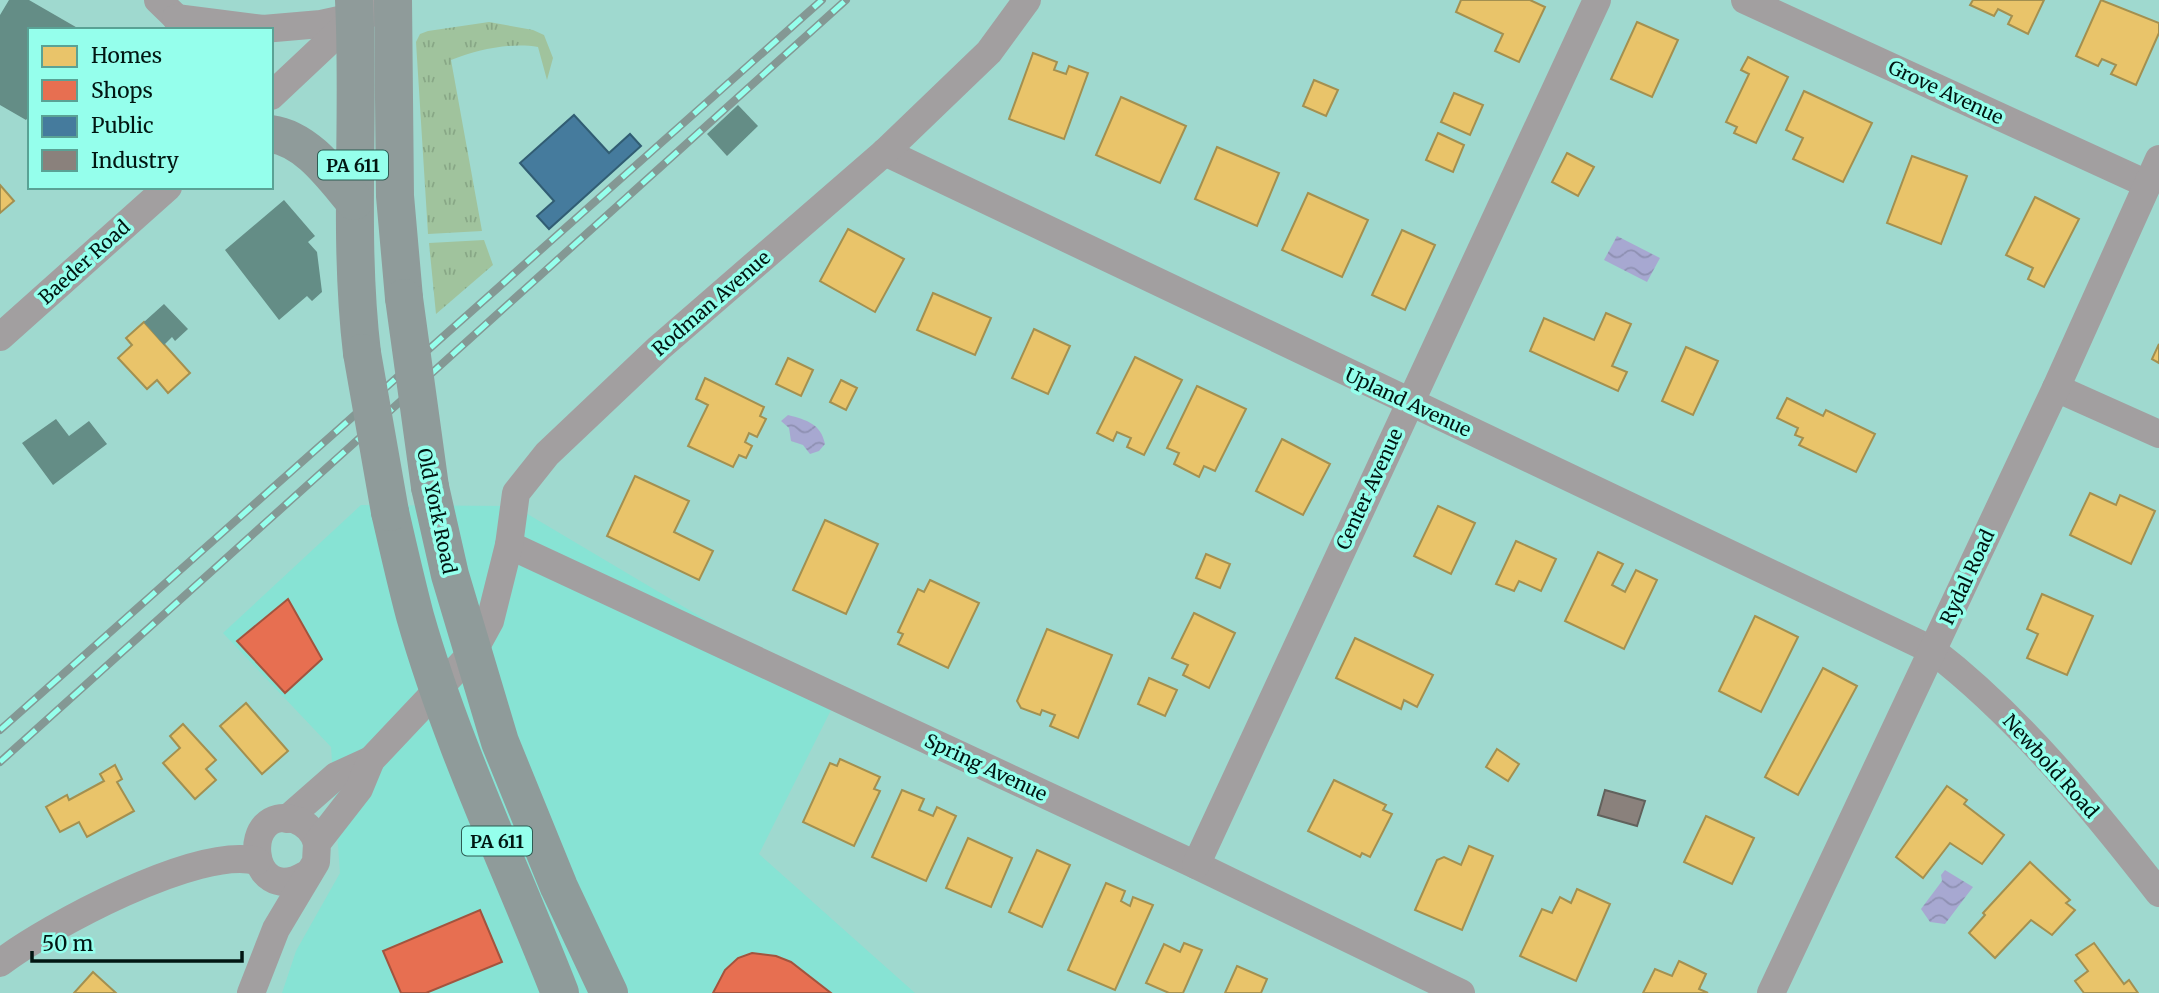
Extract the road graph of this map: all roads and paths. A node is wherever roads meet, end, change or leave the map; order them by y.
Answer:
1 (1027, 0) edge
2 (1597, 0) edge
3 (1745, 0) edge
4 (393, 4) edge
5 (354, 8) edge
6 (174, 16) edge
7 (256, 28) edge
8 (273, 28) edge
9 (273, 94) edge
10 (273, 134) edge
11 (886, 152) junction
12 (2153, 171) edge
13 (166, 189) edge
14 (354, 201) junction
15 (0, 337) edge
16 (2056, 388) junction
17 (1409, 403) junction
18 (2159, 434) edge
19 (509, 545) junction
20 (1932, 650) junction
21 (472, 652) junction
22 (439, 688) junction
23 (371, 760) junction
24 (287, 819) junction
25 (261, 832) junction
26 (317, 843) junction
27 (1196, 865) junction
28 (190, 869) junction
29 (264, 869) junction
30 (305, 875) junction
31 (2159, 893) edge
32 (276, 929) junction
33 (0, 963) edge
34 (251, 993) edge
35 (561, 993) edge
36 (609, 993) edge
37 (1461, 993) edge
38 (1771, 993) edge

1 - 11 street, Rodman Avenue
2 - 17 street, Center Avenue
3 - 12 street, Grove Avenue
4 - 5 street
4 - 21 highway, Old York Road / PA 611, bridge
5 - 8 street
5 - 9 street
5 - 14 highway, PA 611
6 - 7 street
10 - 14 highway
11 - 17 street, Upland Avenue
11 - 19 street, Rodman Avenue
12 - 16 street, Rydal Road
13 - 15 street, Baeder Road
14 - 22 highway, PA 611, bridge
16 - 18 street
16 - 20 street, Rydal Road
17 - 20 street, Upland Avenue
17 - 27 street, Center Avenue
19 - 21 street, Rodman Avenue
19 - 27 street, Spring Avenue
20 - 31 street, Newbold Road
20 - 38 street, Rydal Road
21 - 22 street, Rodman Avenue
21 - 36 highway, Old York Road / PA 611
22 - 23 street, Rodman Avenue
22 - 35 highway, PA 611
23 - 24 street
23 - 26 street
24 - 25 street
24 - 26 street
25 - 28 street
25 - 29 street
26 - 30 street
27 - 37 street, Spring Avenue
28 - 29 street
28 - 33 street
29 - 30 street
29 - 32 street
30 - 32 street
32 - 34 street

